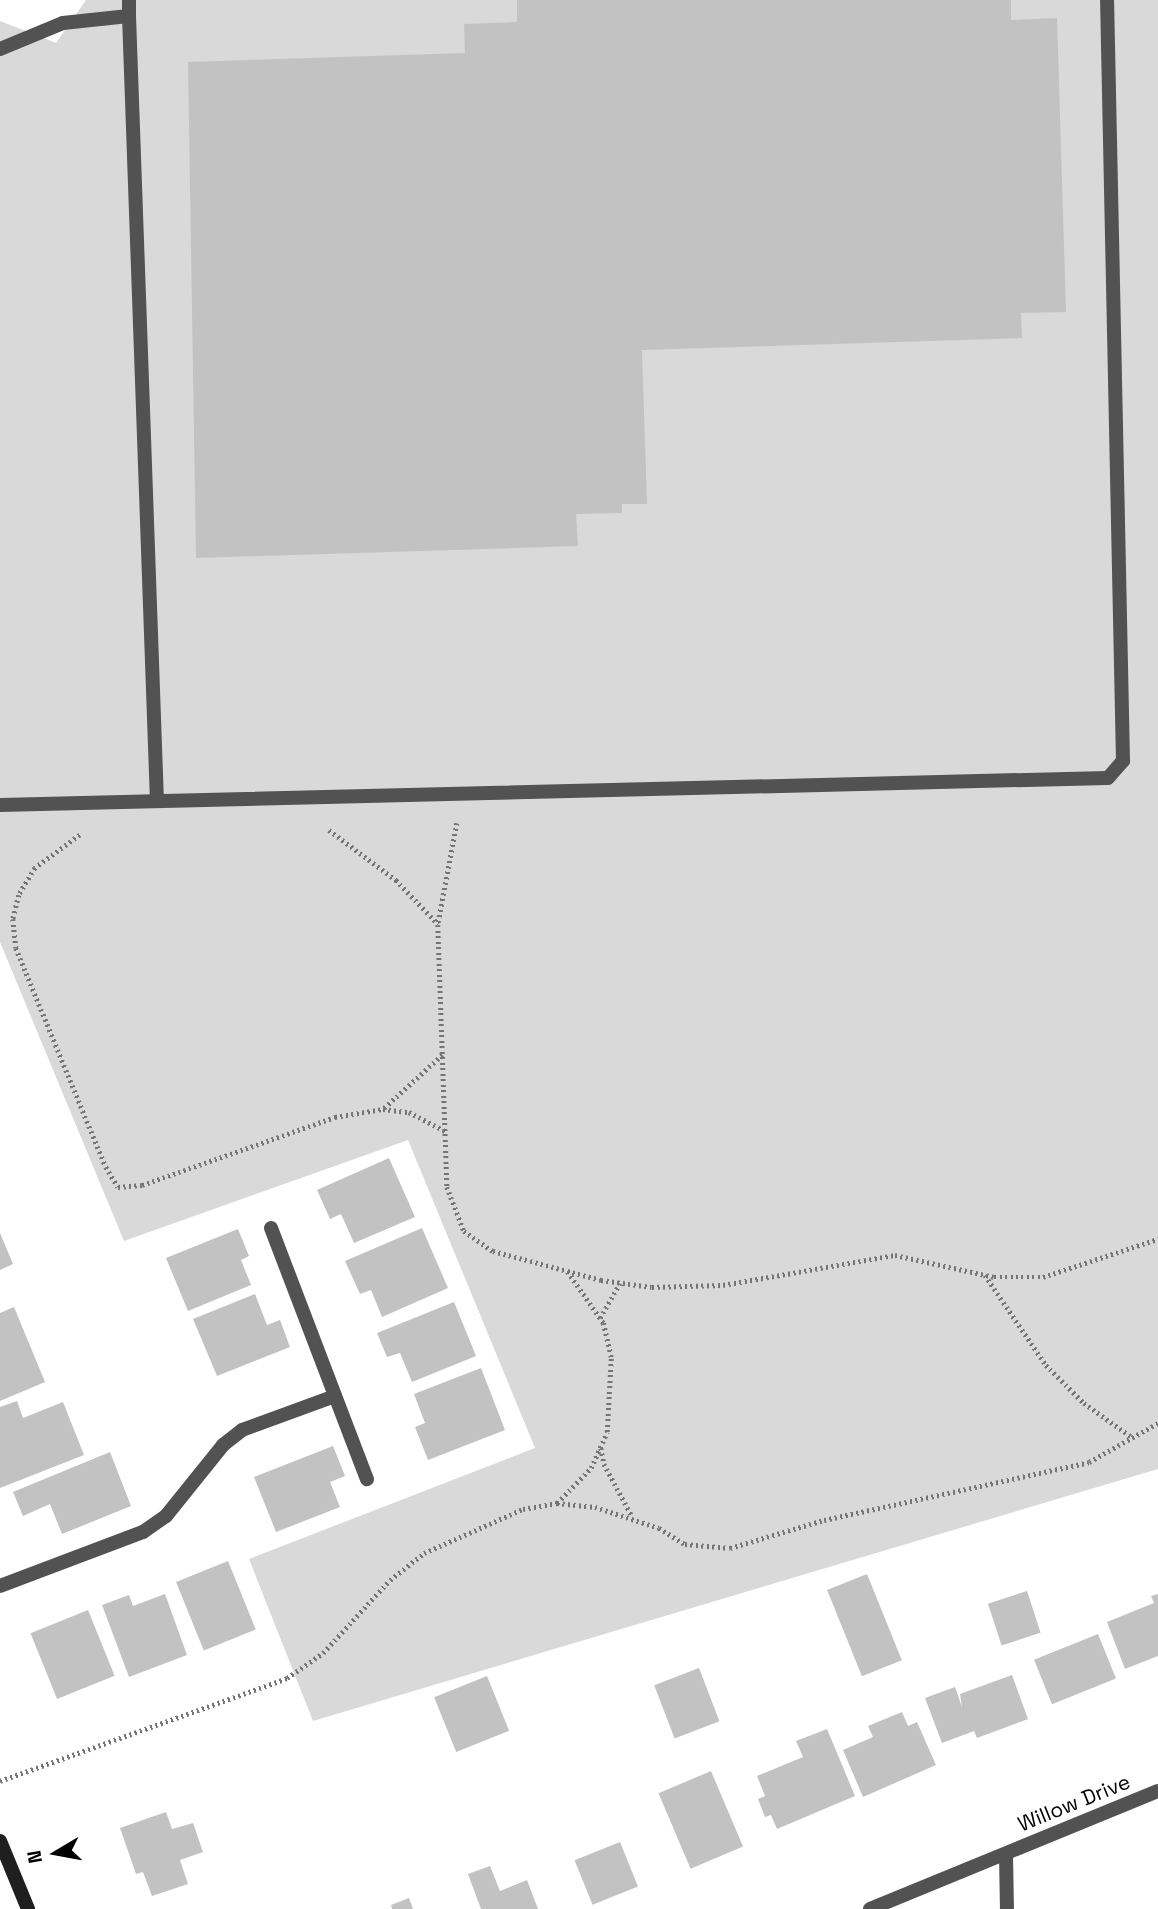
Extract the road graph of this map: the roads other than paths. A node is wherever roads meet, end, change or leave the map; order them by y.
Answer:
1 (129, 0) edge
2 (1107, 0) edge
3 (129, 16) junction
4 (0, 50) edge
5 (157, 801) junction
6 (0, 806) edge
7 (271, 1228) dead end
8 (335, 1396) junction
9 (367, 1479) dead end
10 (0, 1586) edge
11 (1158, 1791) edge
12 (0, 1842) edge
13 (1006, 1854) junction
14 (28, 1909) edge
15 (870, 1909) edge
16 (1007, 1909) edge

1 - 3 street
2 - 5 street
3 - 4 street
3 - 5 street
5 - 6 street
7 - 8 street
8 - 9 street
8 - 10 street
11 - 13 street, Willow Drive
12 - 14 main road
13 - 15 street, Willow Drive
13 - 16 street, Willow Drive

